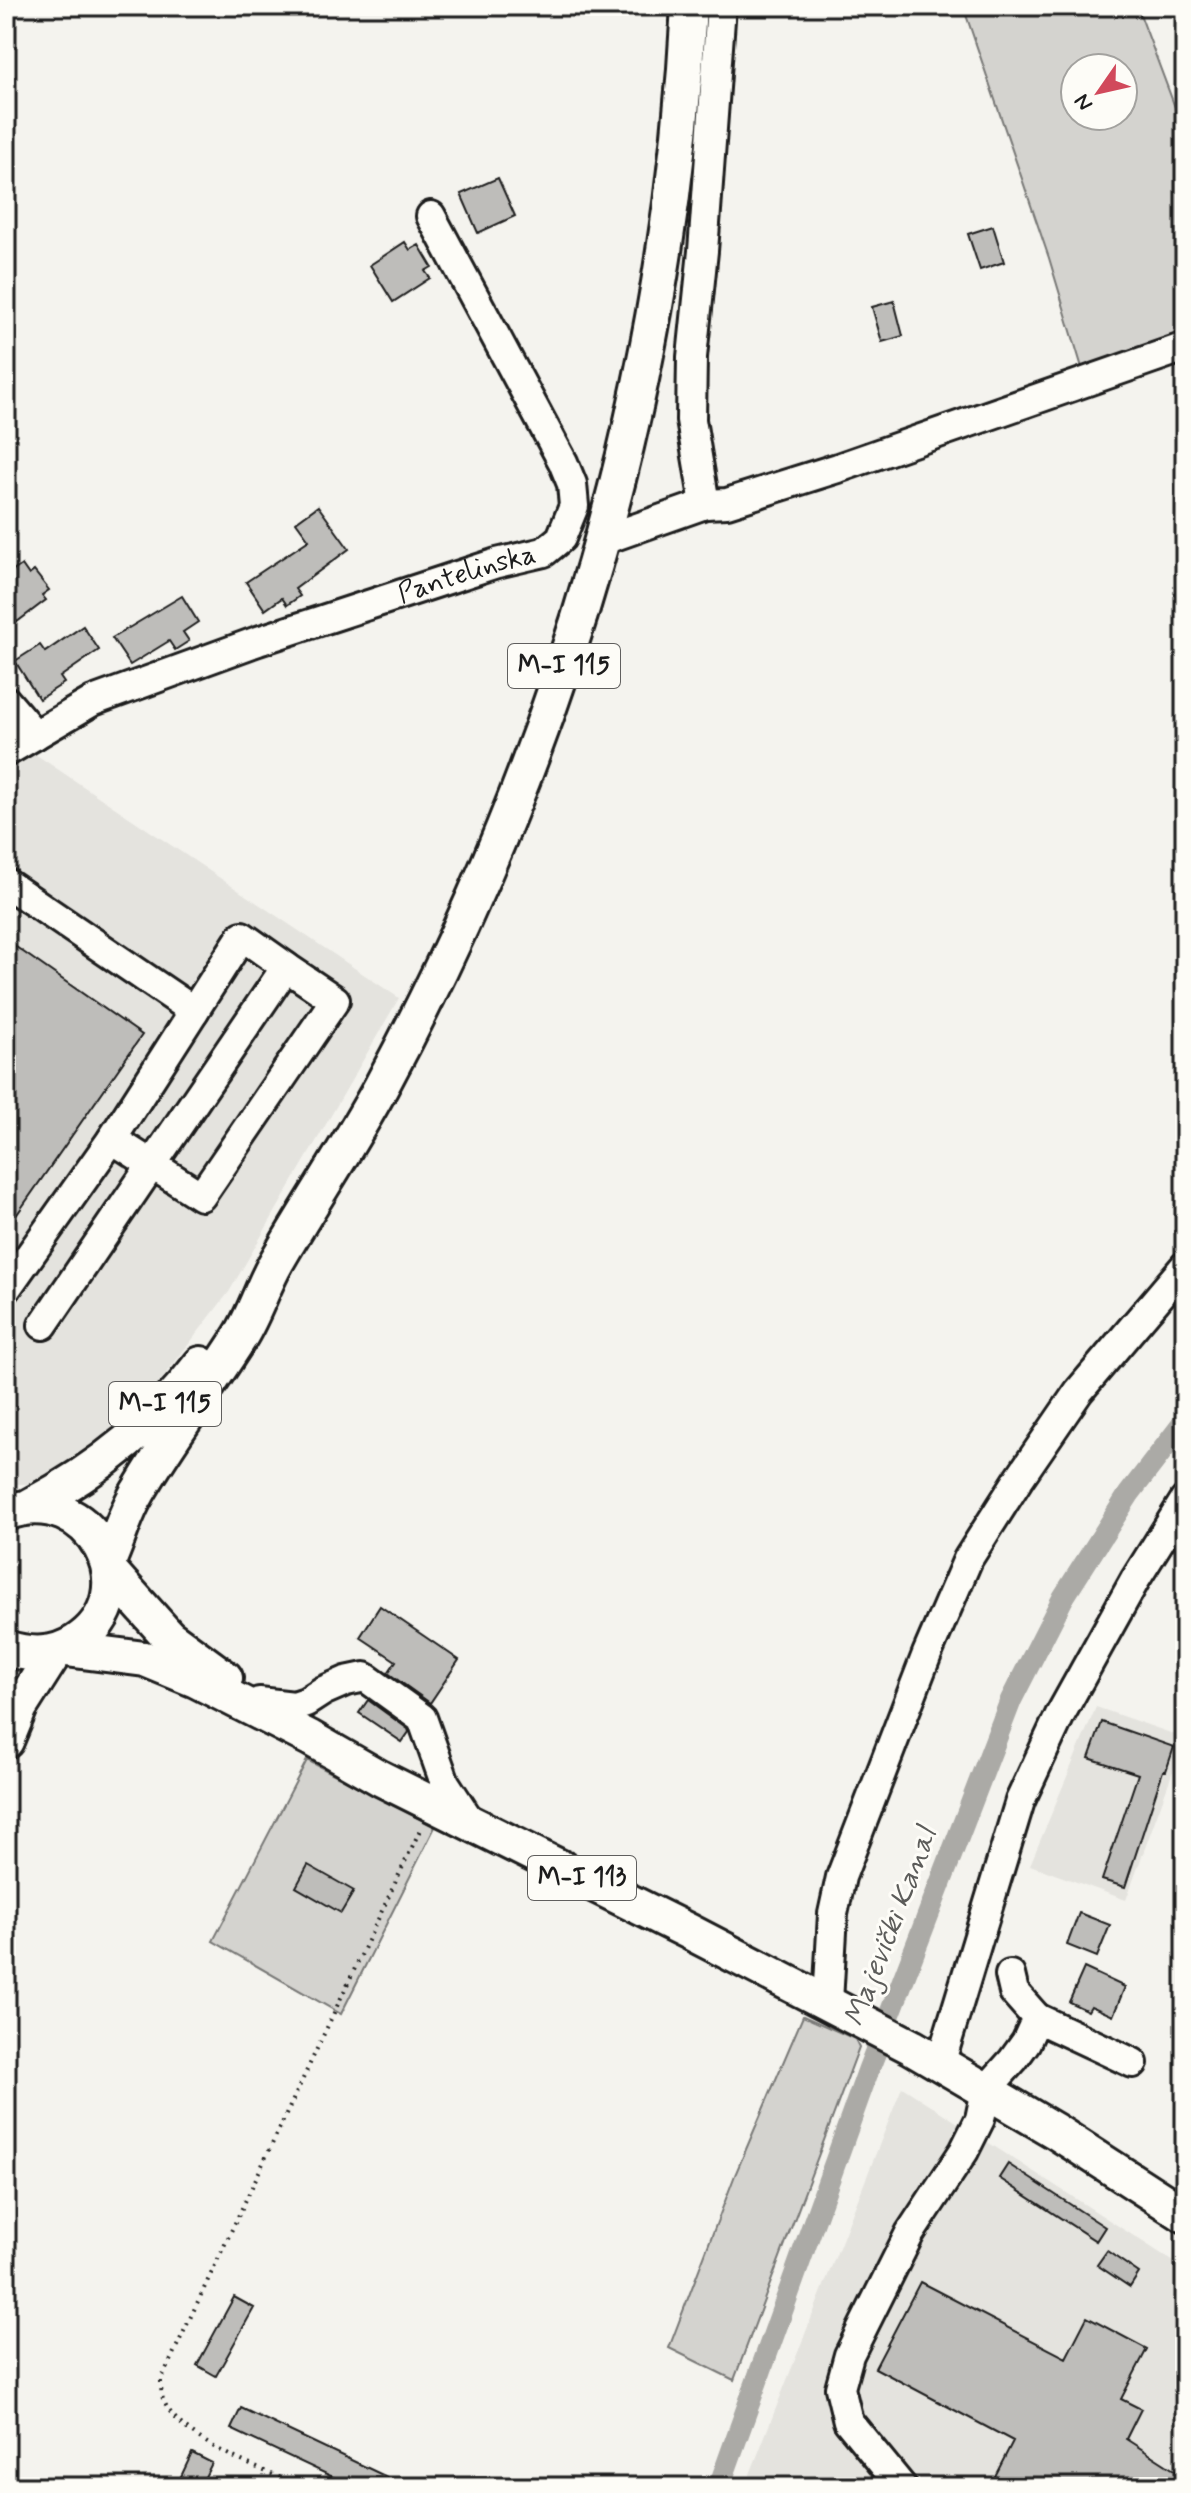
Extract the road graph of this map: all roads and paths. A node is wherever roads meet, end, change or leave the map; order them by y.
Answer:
1 (689, 6) edge
2 (721, 6) edge
3 (431, 216) dead end
4 (1185, 347) edge
5 (705, 504) junction
6 (603, 540) junction
7 (6, 701) edge
8 (35, 735) junction
9 (6, 752) edge
10 (6, 883) edge
11 (286, 967) junction
12 (194, 1011) junction
13 (112, 1139) junction
14 (153, 1165) junction
15 (1185, 1266) edge
16 (271, 1271) junction
17 (6, 1289) edge
18 (43, 1325) dead end
19 (1185, 1500) edge
20 (16, 1508) edge
21 (109, 1566) junction
22 (6, 1648) edge
23 (60, 1650) junction
24 (259, 1702) junction
25 (310, 1738) junction
26 (6, 1741) edge
27 (432, 1803) junction
28 (471, 1823) junction
29 (1010, 1975) dead end
30 (842, 2009) junction
31 (1037, 2018) junction
32 (926, 2056) junction
33 (1133, 2063) dead end
34 (986, 2090) junction
35 (1185, 2215) edge
36 (302, 2487) edge
37 (902, 2487) edge

1 - 6 main road, M-I 115
2 - 5 street
3 - 8 street, Pantelinska
4 - 5 street
5 - 6 street
6 - 16 main road, M-I 115
7 - 8 street
8 - 9 street, Pantelinska
10 - 12 street
11 - 12 street
11 - 14 street
11 - 14 street
12 - 13 street
13 - 14 street
13 - 17 street
14 - 18 street
15 - 30 street
16 - 20 main road, M-I 115
16 - 21 main road, M-I 115
19 - 32 street
20 - 21 main road, M-I 115
21 - 23 main road, M-I 115
21 - 24 main road, M-I 113
22 - 23 main road
23 - 25 main road, M-I 113
23 - 26 main road, M-I 115
24 - 25 main road, M-I 113
24 - 28 street
25 - 27 main road, M-I 113
27 - 28 main road, M-I 113
27 - 36 path
28 - 30 main road, M-I 113
29 - 31 street
30 - 32 main road, M-I 113
31 - 33 street
31 - 34 street
32 - 34 main road, M-I 113
34 - 35 main road, M-I 113
34 - 37 street

